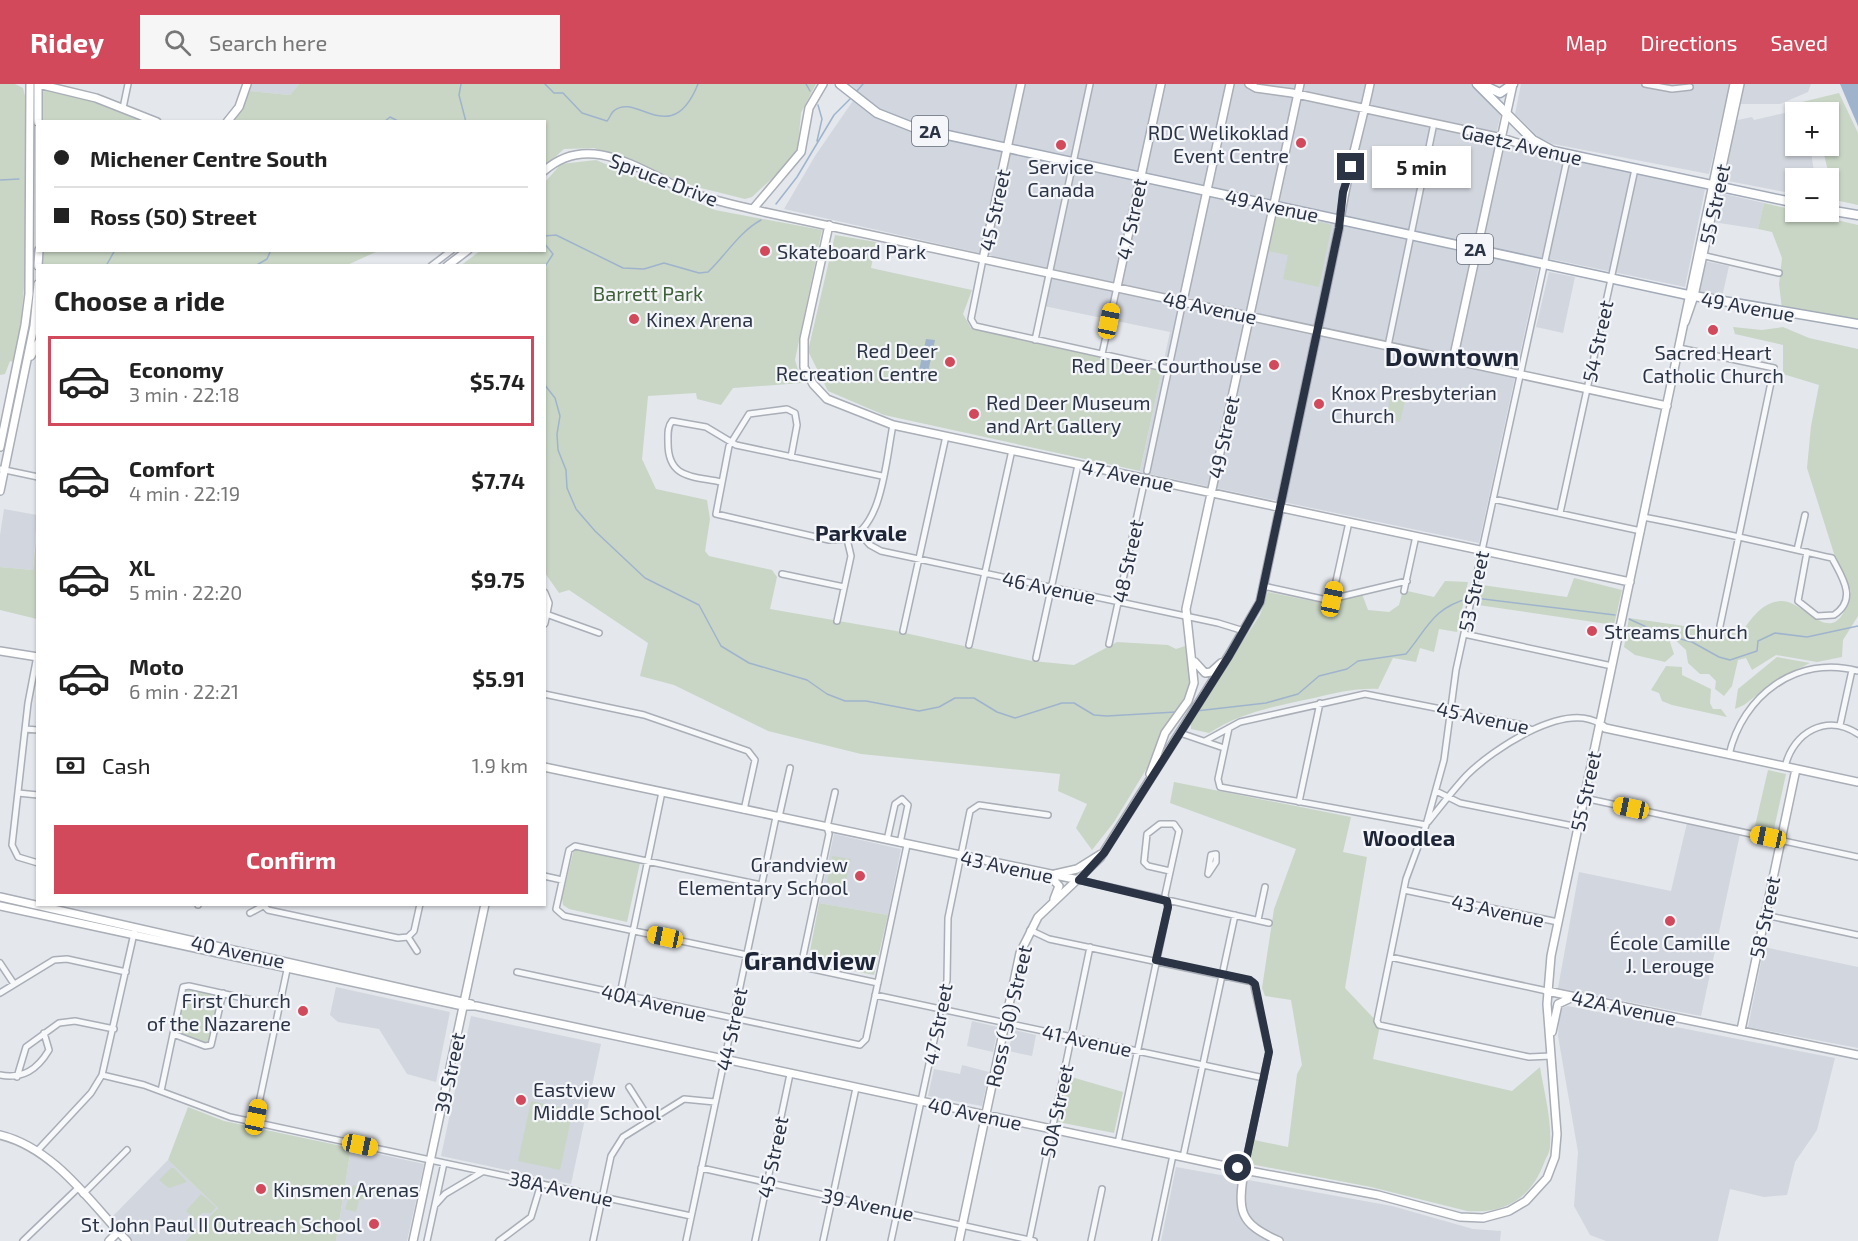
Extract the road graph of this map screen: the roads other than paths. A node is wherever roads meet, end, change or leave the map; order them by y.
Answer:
1 (30, 84) edge
2 (38, 84) edge
3 (128, 84) edge
4 (247, 84) edge
5 (823, 84) edge
6 (840, 84) edge
7 (1021, 84) edge
8 (1090, 84) edge
9 (1161, 84) edge
10 (1230, 84) edge
11 (1249, 84) edge
12 (1300, 84) edge
13 (1370, 84) edge
14 (1479, 84) edge
15 (1513, 84) edge
16 (1645, 84) edge
17 (1734, 84) edge
18 (1740, 84) edge
19 (1660, 86) edge
20 (1690, 87) dead end
21 (1298, 94) junction
22 (123, 108) junction
23 (1365, 109) junction
24 (1507, 116) junction
25 (38, 120) edge
26 (151, 120) edge
27 (229, 120) edge
28 (1434, 123) junction
29 (1502, 138) junction
30 (1543, 147) junction
31 (1007, 148) junction
32 (1568, 155) junction
33 (1074, 162) junction
34 (1635, 169) junction
35 (546, 170) edge
36 (1141, 177) junction
37 (1714, 185) junction
38 (1207, 191) junction
39 (1785, 201) edge
40 (1274, 206) junction
41 (753, 209) junction
42 (1839, 211) edge
43 (1858, 215) edge
44 (1340, 220) junction
45 (829, 225) junction
46 (1411, 236) junction
47 (1477, 249) junction
48 (449, 252) edge
49 (465, 252) edge
50 (1699, 255) junction
51 (984, 259) junction
52 (434, 264) edge
53 (450, 264) edge
54 (1544, 264) junction
55 (1050, 273) junction
56 (1779, 273) dead end
57 (1609, 278) junction
58 (1117, 287) junction
59 (1691, 295) junction
60 (1183, 302) junction
61 (1250, 316) junction
62 (26, 322) junction
63 (36, 324) edge
64 (1858, 324) edge
65 (1317, 330) junction
66 (1035, 340) junction
67 (1388, 346) junction
68 (36, 347) edge
69 (1679, 348) junction
70 (1102, 354) junction
71 (1453, 360) junction
72 (26, 366) junction
73 (1169, 369) junction
74 (1520, 374) junction
75 (1586, 389) junction
76 (1667, 406) junction
77 (893, 425) junction
78 (946, 436) junction
79 (730, 443) junction
80 (0, 447) edge
81 (1012, 450) junction
82 (790, 457) junction
83 (1078, 465) junction
84 (2, 470) edge
85 (1146, 475) junction
86 (36, 477) edge
87 (882, 477) junction
88 (721, 482) junction
89 (0, 491) edge
90 (1211, 492) junction
91 (1493, 499) junction
92 (1280, 507) junction
93 (1560, 513) junction
94 (1805, 515) dead end
95 (1644, 517) junction
96 (1349, 522) junction
97 (1641, 531) junction
98 (860, 534) junction
99 (1416, 536) junction
100 (1738, 537) junction
101 (848, 539) junction
102 (1482, 550) junction
103 (1797, 550) junction
104 (1807, 552) junction
105 (918, 559) junction
106 (985, 573) junction
107 (782, 574) dead end
108 (1407, 581) junction
109 (1630, 582) junction
110 (1263, 586) junction
111 (844, 587) junction
112 (1052, 588) junction
113 (1404, 591) dead end
114 (546, 596) edge
115 (1332, 599) junction
116 (1118, 602) junction
117 (546, 614) joint
118 (1186, 616) junction
119 (837, 621) dead end
120 (1720, 626) dead end
121 (903, 631) dead end
122 (1244, 632) junction
123 (599, 633) dead end
124 (1464, 634) junction
125 (1109, 644) dead end
126 (969, 645) dead end
127 (0, 651) edge
128 (1192, 656) junction
129 (1229, 656) junction
130 (36, 657) edge
131 (1036, 658) dead end
132 (36, 663) edge
133 (1612, 666) junction
134 (1855, 670) edge
135 (546, 694) edge
136 (1320, 703) junction
137 (1451, 710) junction
138 (1175, 719) junction
139 (1600, 724) junction
140 (1840, 725) junction
141 (1229, 728) junction
142 (25, 729) junction
143 (36, 730) edge
144 (1532, 730) junction
145 (1180, 733) junction
146 (1858, 734) edge
147 (1205, 741) junction
148 (1161, 744) junction
149 (1224, 748) junction
150 (1729, 755) junction
151 (546, 767) edge
152 (1785, 767) junction
153 (790, 768) dead end
154 (1796, 769) junction
155 (1147, 782) junction
156 (1858, 782) edge
157 (1436, 791) junction
158 (663, 792) junction
159 (835, 792) dead end
160 (18, 793) junction
161 (36, 795) edge
162 (1447, 797) junction
163 (1584, 798) junction
164 (1299, 802) junction
165 (744, 810) junction
166 (1048, 815) dead end
167 (778, 817) junction
168 (1426, 825) junction
169 (827, 827) junction
170 (1578, 827) junction
171 (887, 840) junction
172 (1781, 840) junction
173 (903, 844) junction
174 (1104, 853) junction
175 (961, 856) junction
176 (1858, 857) edge
177 (648, 861) junction
178 (36, 862) edge
179 (1170, 871) junction
180 (1048, 875) junction
181 (546, 876) edge
182 (562, 880) junction
183 (1079, 880) junction
184 (761, 885) junction
185 (1264, 887) dead end
186 (1404, 890) junction
187 (0, 897) edge
188 (1167, 901) junction
189 (1052, 904) junction
190 (0, 906) edge
191 (260, 906) edge
192 (263, 906) edge
193 (420, 906) edge
194 (484, 906) edge
195 (250, 913) dead end
196 (1235, 915) junction
197 (1765, 915) junction
198 (1258, 920) junction
199 (1269, 922) dead end
200 (1557, 922) junction
201 (633, 930) junction
202 (1030, 930) junction
203 (134, 932) junction
204 (1858, 935) edge
205 (408, 937) junction
206 (1090, 947) junction
207 (417, 951) dead end
208 (747, 955) junction
209 (1390, 957) junction
210 (1156, 960) junction
211 (0, 963) edge
212 (288, 965) junction
213 (801, 966) junction
214 (126, 972) junction
215 (517, 972) dead end
216 (1222, 974) junction
217 (878, 983) junction
218 (14, 984) junction
219 (1547, 991) junction
220 (0, 993) edge
221 (223, 993) junction
222 (620, 994) junction
223 (875, 995) junction
224 (1573, 996) junction
225 (463, 1004) junction
226 (279, 1006) junction
227 (940, 1010) junction
228 (733, 1019) junction
229 (1005, 1023) junction
230 (114, 1029) junction
231 (1741, 1030) junction
232 (44, 1033) junction
233 (173, 1034) junction
234 (1071, 1037) junction
235 (1550, 1044) junction
236 (1137, 1051) junction
237 (1858, 1055) edge
238 (1551, 1056) junction
239 (724, 1060) junction
240 (1203, 1065) junction
241 (0, 1074) edge
242 (790, 1074) junction
243 (102, 1075) junction
244 (17, 1077) junction
245 (1264, 1078) junction
246 (629, 1087) dead end
247 (855, 1088) junction
248 (161, 1091) junction
249 (921, 1101) junction
250 (715, 1102) junction
251 (985, 1115) junction
252 (650, 1120) junction
253 (255, 1122) junction
254 (1052, 1129) junction
255 (0, 1135) edge
256 (1118, 1143) junction
257 (38, 1150) junction
258 (127, 1150) dead end
259 (1173, 1155) junction
260 (1183, 1157) junction
261 (430, 1160) junction
262 (444, 1163) junction
263 (701, 1168) junction
264 (1244, 1170) junction
265 (483, 1171) junction
266 (767, 1183) junction
267 (541, 1184) junction
268 (1102, 1189) dead end
269 (80, 1192) junction
270 (602, 1196) junction
271 (832, 1197) junction
272 (435, 1205) junction
273 (897, 1210) junction
274 (691, 1216) junction
275 (1474, 1218) joint
276 (963, 1224) junction
277 (118, 1232) junction
278 (23, 1241) edge
279 (109, 1241) edge
280 (127, 1241) edge
281 (413, 1241) edge
282 (427, 1241) edge
283 (499, 1241) edge
284 (593, 1241) edge
285 (686, 1241) edge
286 (754, 1241) edge
287 (823, 1241) edge
288 (891, 1241) edge
289 (959, 1241) edge
290 (1031, 1241) edge
291 (1091, 1241) edge
292 (1155, 1241) edge
293 (1279, 1241) edge

1 - 62 street
2 - 22 street
2 - 25 street
3 - 22 street
4 - 27 street
5 - 41 street
6 - 31 main road, 49 Avenue / 2A
7 - 31 street, 45 Street
8 - 33 street
9 - 36 street, 47 Street
10 - 38 street, 48 Street
11 - 21 street, Gaetz Avenue
12 - 21 street, 49 Street
13 - 23 street, Ross (50) Street
14 - 15 main road
14 - 24 main road
15 - 24 street
16 - 19 street
17 - 37 street, 55 Street
18 - 37 street, 55 Street
19 - 20 street
21 - 23 street, Gaetz Avenue
21 - 40 street, 49 Street
22 - 26 street
23 - 28 street, Gaetz Avenue
23 - 44 street, Ross (50) Street
24 - 29 street
24 - 30 main road
28 - 29 street, Gaetz Avenue
28 - 46 street
29 - 30 street, Gaetz Avenue
29 - 47 street
30 - 32 main road, Gaetz Avenue
31 - 33 main road, 49 Avenue / 2A
31 - 51 street, 45 Street
32 - 34 main road, Gaetz Avenue
32 - 54 street, 53 Street
33 - 36 main road, 49 Avenue / 2A
33 - 55 street
34 - 37 main road, Gaetz Avenue
34 - 57 street, 54 Street
35 - 41 street, Spruce Drive
36 - 38 main road, 49 Avenue / 2A
36 - 58 street, 47 Street
37 - 39 main road, Gaetz Avenue
37 - 50 street, 55 Street
38 - 40 main road, 49 Avenue / 2A
38 - 60 street, 48 Street
40 - 44 main road, 49 Avenue / 2A
40 - 61 street, 49 Street
41 - 45 street, 48 Avenue
42 - 43 main road
44 - 46 main road, 49 Avenue / 2A
44 - 65 street, Ross (50) Street
45 - 51 street, 48 Avenue
45 - 77 street, 47 Avenue
46 - 47 main road, 49 Avenue / 2A
46 - 67 street
47 - 54 main road, 49 Avenue / 2A
47 - 71 street
48 - 52 street
49 - 53 street
50 - 56 street
50 - 59 street, 55 Street
51 - 55 street, 48 Avenue
51 - 66 street, 45 Street
54 - 57 main road, 49 Avenue / 2A
54 - 74 street, 53 Street
55 - 58 street, 48 Avenue
55 - 66 street
57 - 59 main road, 49 Avenue / 2A
57 - 75 street, 54 Street
58 - 60 street, 48 Avenue
58 - 70 street, 47 Street
59 - 64 main road, 49 Avenue / 2A
59 - 69 street, 55 Street
60 - 61 street, 48 Avenue
60 - 73 street, 48 Street
61 - 65 street, 48 Avenue
61 - 90 street, 49 Street
62 - 63 street
62 - 80 street
63 - 72 street
65 - 67 street, 48 Avenue
65 - 92 street, Ross (50) Street
66 - 70 street
67 - 71 street, 48 Avenue
68 - 72 street
69 - 76 street, 55 Street
69 - 100 street
70 - 73 street
71 - 74 street, 48 Avenue
72 - 84 street
73 - 85 street, 48 Street
74 - 75 street, 48 Avenue
74 - 91 street, 53 Street
75 - 76 street, 48 Avenue
75 - 93 street, 54 Street
76 - 95 street, 55 Street
77 - 78 street, 47 Avenue
77 - 87 street
78 - 81 street, 47 Avenue
78 - 105 street
79 - 82 street
79 - 82 street
79 - 88 street
79 - 88 street
81 - 83 street, 47 Avenue
81 - 106 street
82 - 87 street
83 - 85 street, 47 Avenue
83 - 112 street
84 - 86 street
84 - 89 street
85 - 90 street, 47 Avenue
85 - 116 street, 48 Street
87 - 98 street
88 - 101 street
90 - 92 street, 47 Avenue
90 - 118 street, 49 Street
91 - 93 street
91 - 102 street, 53 Street
92 - 96 street, 47 Avenue
92 - 110 street, Ross (50) Street
93 - 97 street
94 - 103 street
95 - 97 street, 55 Street
95 - 100 street
96 - 99 street, 47 Avenue
96 - 115 street
97 - 109 street, 55 Street
98 - 101 street
98 - 105 street, 46 Avenue
99 - 102 street, 47 Avenue
99 - 108 street
100 - 103 street
100 - 120 street
101 - 111 street
102 - 109 street, 47 Avenue
102 - 124 street, 53 Street
103 - 104 street
104 - 104 street
105 - 106 street, 46 Avenue
105 - 121 street
106 - 112 street, 46 Avenue
106 - 126 street
107 - 111 street
108 - 113 street
108 - 115 street
109 - 133 street, 55 Street
110 - 115 street
110 - 122 street, Ross (50) Street
111 - 119 street
112 - 116 street, 46 Avenue
112 - 131 street
114 - 117 street
116 - 118 street, 46 Avenue
116 - 125 street, 48 Street
117 - 123 street
118 - 122 street, 46 Avenue
118 - 128 street, 49 Street
122 - 129 street, Ross (50) Street
124 - 133 street
124 - 137 street, 53 Street
127 - 130 street
128 - 129 street
128 - 138 street, 49 Street
129 - 145 street, Ross (50) Street
132 - 142 street
133 - 139 street, 55 Street
134 - 140 street
134 - 150 street
135 - 165 street
136 - 137 street, 45 Avenue
136 - 141 street, 45 Avenue
136 - 164 street
137 - 144 street, 45 Avenue
137 - 157 street, 53 Street
138 - 145 street
138 - 148 street, 49 Street
139 - 144 street, 45 Avenue
139 - 150 street, 45 Avenue
139 - 163 street, 55 Street
140 - 146 street
140 - 152 street
141 - 147 street, 45 Avenue
141 - 149 street
142 - 143 street
142 - 160 street
144 - 162 street
145 - 147 street
145 - 148 street
145 - 155 street, Ross (50) Street
147 - 149 street
148 - 155 street, 49 Street
149 - 164 street
150 - 152 street, 45 Avenue
151 - 158 street, 43 Avenue
152 - 154 street, 45 Avenue
153 - 167 street, 44 Street
154 - 156 street, 45 Avenue
154 - 172 street, 58 Street
155 - 174 street, Ross (50) Street
157 - 162 street
157 - 168 street, 53 Street
158 - 165 street, 43 Avenue
158 - 177 street
159 - 169 street
160 - 161 street
160 - 178 street
162 - 168 street
162 - 170 street
163 - 170 street, 55 Street
163 - 172 street
164 - 168 street
165 - 167 street, 43 Avenue
166 - 175 street, 47 Street
167 - 169 street, 43 Avenue
167 - 184 street, 44 Street
168 - 186 street, 53 Street
169 - 171 street, 43 Avenue
169 - 213 street
170 - 200 street, 55 Street
171 - 173 street, 43 Avenue
171 - 173 street
172 - 176 street
172 - 197 street, 58 Street
173 - 175 street, 43 Avenue
173 - 217 street
174 - 180 street
174 - 183 street, Ross (50) Street
175 - 180 street, 43 Avenue
175 - 227 street, 47 Street
177 - 182 street
177 - 184 street
177 - 201 street
179 - 179 street
179 - 188 street
180 - 183 street, 43 Avenue
180 - 189 street
181 - 182 street
182 - 201 street
183 - 188 street, 43 Avenue
183 - 189 street, Ross (50) Street
184 - 208 street, 44 Street
185 - 198 street
186 - 200 street, 43 Avenue
186 - 209 street, 53 Street
187 - 203 street, 40 Avenue
188 - 196 street, 43 Avenue
188 - 210 street
189 - 202 street, Ross (50) Street
190 - 203 street, 40 Avenue
191 - 195 street
192 - 205 street
193 - 205 street
194 - 225 street, 39 Street
196 - 198 street, 43 Avenue
196 - 216 street
197 - 204 street
197 - 231 street, 58 Street
198 - 199 street, 43 Avenue
200 - 219 street, 55 Street
201 - 208 street
201 - 222 street
202 - 206 street
202 - 229 street, Ross (50) Street
203 - 212 street, 40 Avenue
203 - 214 street
205 - 207 street
206 - 210 street
206 - 234 street, 50A Street
208 - 213 street
208 - 228 street, 44 Street
209 - 219 street, 42A Avenue
209 - 238 street, 53 Street
210 - 216 street
210 - 236 street
211 - 218 street
212 - 225 street, 40 Avenue
212 - 226 street
213 - 217 street
214 - 218 street
214 - 230 street
215 - 222 street, 40A Avenue
216 - 240 street
216 - 245 street
217 - 223 street
218 - 220 street
219 - 224 street, 42A Avenue
219 - 235 street, 55 Street
221 - 226 street
221 - 233 street
221 - 233 street
222 - 228 street, 40A Avenue
223 - 227 street, 41 Avenue
223 - 228 street, 40A Avenue
224 - 231 street, 42A Avenue
224 - 235 street
225 - 239 street, 40 Avenue
225 - 261 street, 39 Street
226 - 253 street
227 - 229 street, 41 Avenue
227 - 249 street, 47 Street
228 - 239 street, 44 Street
229 - 234 street, 41 Avenue
229 - 251 street, Ross (50) Street
230 - 232 street
230 - 243 street
231 - 237 street, 42A Avenue
232 - 244 street
232 - 244 street
233 - 248 street
234 - 236 street, 41 Avenue
234 - 254 street, 50A Street
235 - 238 street, 55 Street
236 - 240 street, 41 Avenue
236 - 256 street
238 - 275 street, 55 Street
239 - 242 street, 40 Avenue
239 - 250 street, 44 Street
240 - 245 street, 41 Avenue
240 - 260 street
241 - 244 street
242 - 247 street, 40 Avenue
242 - 266 street, 45 Street
243 - 248 street, 38A Avenue
243 - 257 street
245 - 264 street
246 - 252 street
247 - 249 street, 40 Avenue
247 - 271 street
248 - 253 street, 38A Avenue
249 - 251 street, 40 Avenue
249 - 273 street, 47 Street
250 - 252 street
250 - 263 street, 44 Street
251 - 254 street, 40 Avenue
251 - 276 street, Ross (50) Street
252 - 270 street
253 - 261 street, 38A Avenue
254 - 256 street, 40 Avenue
254 - 290 street, 50A Street
255 - 257 street
256 - 259 street, 40 Avenue
257 - 269 street
258 - 269 street
259 - 260 street, 40 Avenue
259 - 292 street
260 - 264 street, 40 Avenue
261 - 262 street, 38A Avenue
261 - 281 street, 39 Street
262 - 265 street, 38A Avenue
262 - 272 street
263 - 266 street, 39 Avenue
263 - 274 street, 44 Street
264 - 275 street, 40 Avenue
264 - 293 street
265 - 267 street, 38A Avenue
265 - 272 street
266 - 271 street, 39 Avenue
266 - 286 street, 45 Street
267 - 270 street, 38A Avenue
267 - 283 street
268 - 291 street
269 - 277 street
269 - 278 street
270 - 274 street, 38A Avenue
270 - 284 street
271 - 273 street, 39 Avenue
271 - 287 street
272 - 282 street
273 - 276 street, 39 Avenue
273 - 288 street, 47 Street
274 - 285 street, 44 Street
276 - 289 street, Ross (50) Street
276 - 290 street, 39 Avenue
277 - 279 street
277 - 280 street

